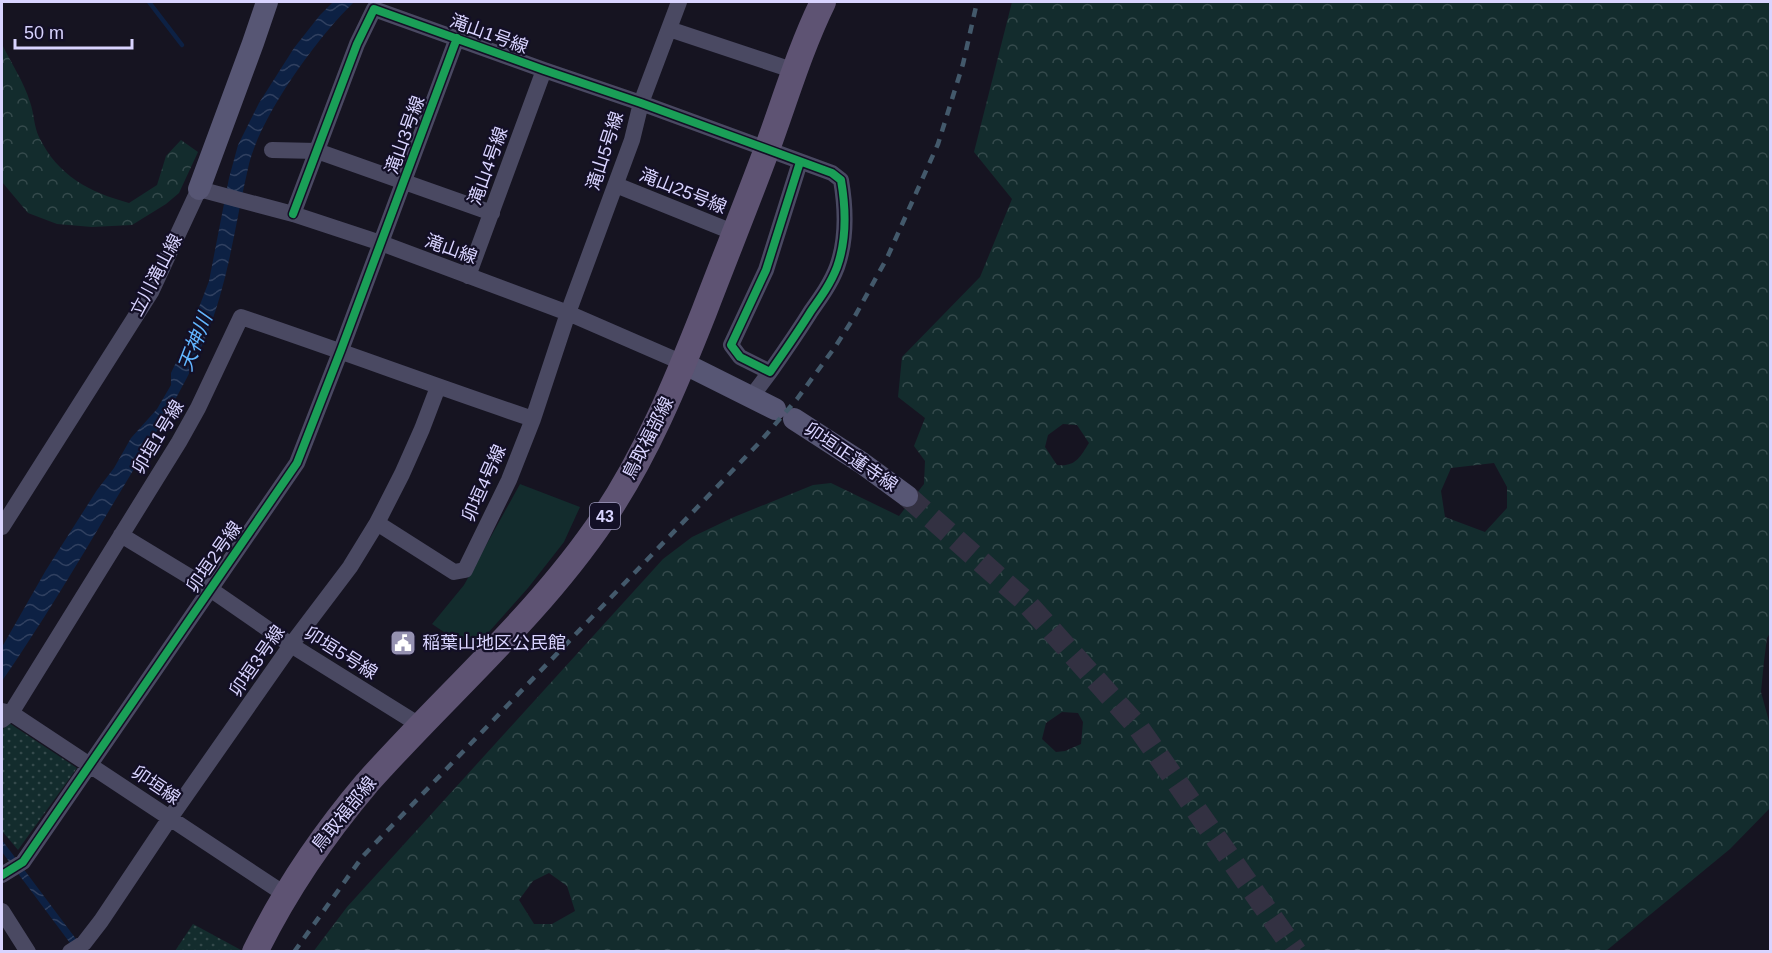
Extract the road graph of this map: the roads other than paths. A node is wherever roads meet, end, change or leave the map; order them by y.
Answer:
1 (267, 2) edge
2 (679, 2) edge
3 (823, 2) edge
4 (669, 29) junction
5 (457, 38) junction
6 (544, 70) junction
7 (795, 71) junction
8 (641, 103) junction
9 (767, 149) junction
10 (272, 150) dead end
11 (317, 151) junction
12 (800, 162) junction
13 (404, 181) junction
14 (616, 185) junction
15 (210, 191) junction
16 (492, 213) junction
17 (293, 214) junction
18 (735, 233) junction
19 (381, 243) junction
20 (468, 276) junction
21 (568, 313) junction
22 (341, 350) junction
23 (683, 363) junction
24 (770, 372) junction
25 (438, 387) junction
26 (752, 396) junction
27 (533, 419) junction
28 (907, 496) tunnel mouth
29 (377, 523) junction
30 (2, 527) edge
31 (121, 535) junction
32 (210, 589) junction
33 (291, 645) junction
34 (5, 714) edge
35 (421, 726) junction
36 (90, 764) junction
37 (170, 818) junction
38 (12, 868) edge
39 (286, 895) junction
40 (2, 912) edge
41 (75, 949) edge
42 (28, 951) edge
43 (255, 951) edge

1 - 15 main road, 立川滝山線
2 - 4 street, 滝山5号線
3 - 7 main road, 鳥取福部線 / 43
4 - 7 street
4 - 8 street, 滝山5号線
5 - 6 street, 滝山1号線
5 - 11 street, 滝山1号線
5 - 13 street, 滝山3号線
6 - 8 street, 滝山1号線
6 - 16 street, 滝山4号線
7 - 9 main road, 鳥取福部線 / 43
8 - 9 street, 滝山1号線
8 - 14 street, 滝山5号線
9 - 12 street, 滝山1号線
9 - 18 main road, 鳥取福部線 / 43
10 - 11 street
11 - 13 street
11 - 17 street, 滝山1号線
12 - 24 street
12 - 24 street, 滝山1号線
13 - 16 street
13 - 19 street, 滝山3号線
14 - 18 street, 滝山25号線
14 - 21 street, 滝山5号線
15 - 17 street, 滝山線
15 - 30 street, 立川滝山線
16 - 20 street, 滝山4号線
17 - 19 street, 滝山線
18 - 23 main road, 鳥取福部線 / 43
19 - 20 street, 滝山線
19 - 22 street, 卯垣2号線
20 - 21 street, 滝山線
21 - 23 street, 滝山線
21 - 27 street, 卯垣4号線
22 - 25 street, 卯垣1号線
22 - 31 street, 卯垣1号線
22 - 32 street, 卯垣2号線
23 - 26 main road, 卯垣正蓮寺線
23 - 35 main road, 鳥取福部線 / 43
24 - 26 street
25 - 27 street, 卯垣1号線
25 - 29 street, 卯垣3号線
26 - 28 main road, 卯垣正蓮寺線
27 - 29 street, 卯垣4号線
29 - 33 street, 卯垣3号線
31 - 32 street, 卯垣5号線
31 - 34 street, 卯垣1号線
32 - 33 street, 卯垣5号線
32 - 36 street, 卯垣2号線
33 - 35 street, 卯垣5号線
33 - 37 street, 卯垣3号線
34 - 36 street, 卯垣線
35 - 39 main road, 鳥取福部線 / 43
36 - 37 street, 卯垣線
36 - 38 street, 卯垣2号線
37 - 39 street, 卯垣線
37 - 41 street, 卯垣3号線
39 - 43 main road, 鳥取福部線 / 43
40 - 42 street

